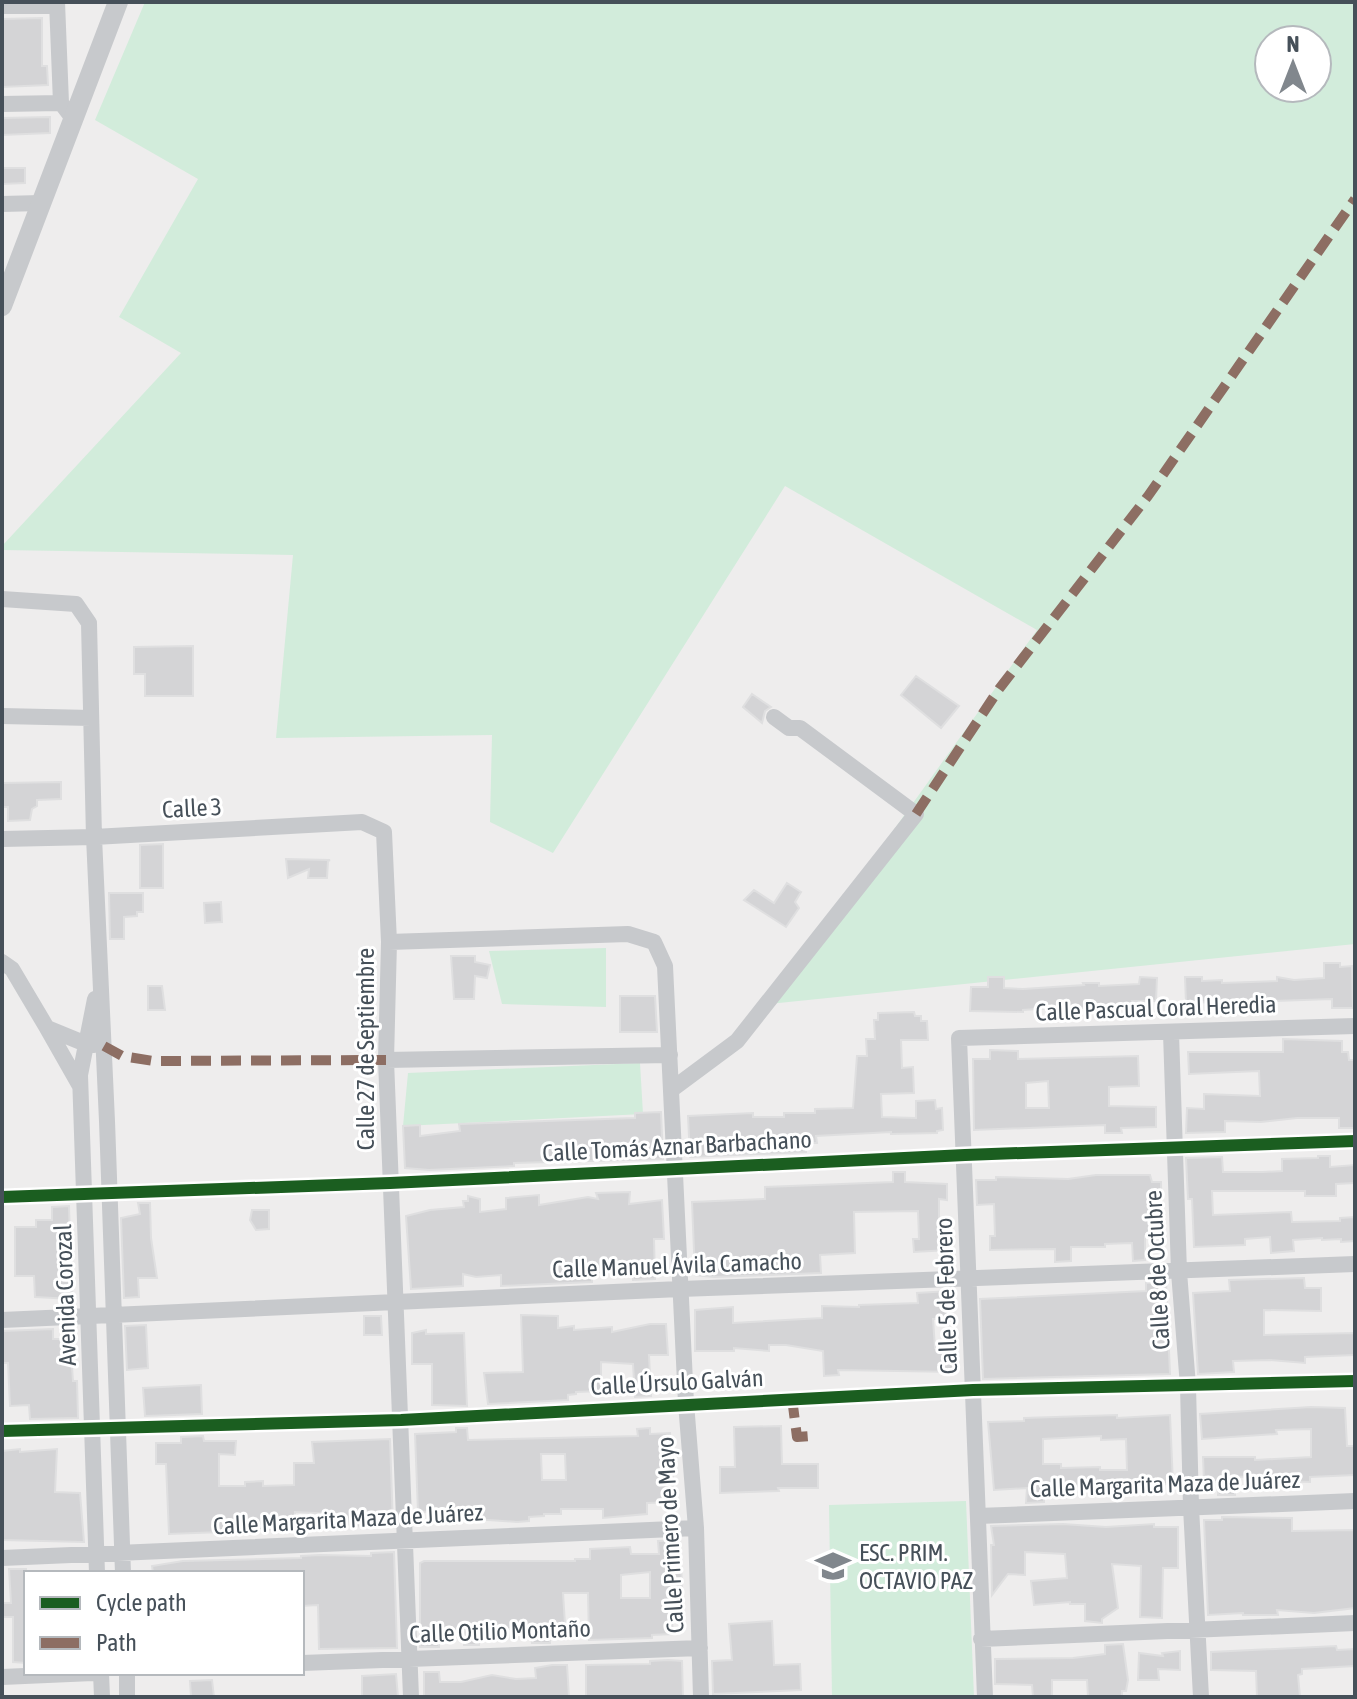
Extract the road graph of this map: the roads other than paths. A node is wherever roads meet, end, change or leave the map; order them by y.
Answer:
1 (118, 2) edge
2 (57, 4) edge
3 (2, 6) edge
4 (61, 103) junction
5 (2, 104) edge
6 (74, 120) junction
7 (41, 203) junction
8 (2, 204) edge
9 (2, 305) edge
10 (2, 599) edge
11 (2, 716) edge
12 (774, 717) dead end
13 (91, 718) junction
14 (384, 832) joint
15 (94, 837) junction
16 (2, 839) edge
17 (389, 942) junction
18 (2, 962) edge
19 (100, 970) junction
20 (1355, 1026) edge
21 (47, 1028) junction
22 (1171, 1033) junction
23 (959, 1038) joint
24 (86, 1044) junction
25 (104, 1046) junction
26 (670, 1055) junction
27 (386, 1060) junction
28 (81, 1089) junction
29 (671, 1090) junction
30 (1355, 1141) edge
31 (1174, 1146) junction
32 (965, 1155) junction
33 (675, 1168) junction
34 (390, 1183) junction
35 (107, 1192) junction
36 (84, 1193) junction
37 (2, 1197) edge
38 (1355, 1264) edge
39 (1179, 1272) junction
40 (970, 1278) junction
41 (680, 1289) junction
42 (397, 1302) junction
43 (113, 1316) junction
44 (90, 1317) junction
45 (2, 1320) edge
46 (1355, 1381) edge
47 (1188, 1386) junction
48 (973, 1390) junction
49 (686, 1403) junction
50 (401, 1420) junction
51 (94, 1427) junction
52 (119, 1427) junction
53 (2, 1431) edge
54 (1355, 1501) edge
55 (1191, 1507) junction
56 (978, 1516) junction
57 (696, 1528) junction
58 (405, 1541) junction
59 (122, 1553) junction
60 (97, 1555) junction
61 (2, 1558) edge
62 (97, 1571) edge
63 (123, 1571) edge
64 (1355, 1623) edge
65 (1199, 1630) junction
66 (981, 1639) junction
67 (700, 1648) junction
68 (410, 1658) junction
69 (304, 1663) edge
70 (48, 1675) edge
71 (101, 1675) edge
72 (127, 1675) edge
73 (2, 1677) edge
74 (102, 1697) edge
75 (127, 1697) edge
76 (411, 1697) edge
77 (701, 1697) edge
78 (985, 1697) edge
79 (1201, 1697) edge

1 - 6 street
2 - 3 street
2 - 4 street
4 - 5 street
4 - 6 street
6 - 7 street
7 - 8 street
7 - 9 street
10 - 13 street, Avenida Corozal
11 - 13 street
12 - 29 street
13 - 15 street, Avenida Corozal
14 - 15 street, Calle 3
14 - 17 street, Calle 27 de Septiembre
15 - 16 street, Calle 3
15 - 19 street, Avenida Corozal
17 - 26 street, Calle Primero de Mayo
17 - 27 street, Calle 27 de Septiembre
18 - 21 street
19 - 24 street, Avenida Corozal
19 - 25 street, Avenida Corozal
20 - 22 street, Calle Pascual Coral Heredia
21 - 24 street
21 - 28 street
22 - 23 street, Calle Pascual Coral Heredia
22 - 31 street, Calle 8 de Octubre
23 - 32 street, Calle 5 de Febrero
24 - 25 street
24 - 28 street, Avenida Corozal
25 - 35 street, Avenida Corozal
26 - 27 street
26 - 29 street, Calle Primero de Mayo
27 - 34 street, Calle 27 de Septiembre
28 - 36 street, Avenida Corozal
29 - 33 street, Calle Primero de Mayo
30 - 31 street, Calle Tomás Aznar Barbachano
31 - 32 street, Calle Tomás Aznar Barbachano
31 - 39 street, Calle 8 de Octubre
32 - 33 street, Calle Tomás Aznar Barbachano
32 - 40 street, Calle 5 de Febrero
33 - 34 street, Calle Tomás Aznar Barbachano
33 - 41 street, Calle Primero de Mayo
34 - 35 street, Calle Tomás Aznar Barbachano
34 - 42 street, Calle 27 de Septiembre
35 - 36 street, Calle Tomás Aznar Barbachano
35 - 43 street, Avenida Corozal
36 - 37 street, Calle Tomás Aznar Barbachano
36 - 44 street, Avenida Corozal
38 - 39 street, Calle Manuel Ávila Camacho
39 - 40 street, Calle Manuel Ávila Camacho
39 - 47 street, Calle 8 de Octubre
40 - 41 street, Calle Manuel Ávila Camacho
40 - 48 street, Calle 5 de Febrero
41 - 42 street, Calle Manuel Ávila Camacho
41 - 49 street, Calle Primero de Mayo
42 - 43 street, Calle Manuel Ávila Camacho
42 - 50 street, Calle 27 de Septiembre
43 - 44 street, Calle Manuel Ávila Camacho
43 - 52 street, Avenida Corozal
44 - 45 street, Calle Manuel Ávila Camacho
44 - 51 street, Avenida Corozal
46 - 47 street, Calle Úrsulo Galván
47 - 48 street, Calle Úrsulo Galván
47 - 55 street, Calle 8 de Octubre
48 - 49 street, Calle Úrsulo Galván
48 - 56 street, Calle 5 de Febrero
49 - 50 street, Calle Úrsulo Galván
49 - 57 street, Calle Primero de Mayo
50 - 52 street, Calle Úrsulo Galván
50 - 58 street, Calle 27 de Septiembre
51 - 52 street, Calle Úrsulo Galván
51 - 53 street, Calle Úrsulo Galván
51 - 60 street, Avenida Corozal
52 - 59 street, Avenida Corozal
54 - 55 street, Calle Margarita Maza de Juárez
55 - 56 street, Calle Margarita Maza de Juárez
55 - 65 street, Calle 8 de Octubre
56 - 66 street, Calle 5 de Febrero
57 - 58 street, Calle Margarita Maza de Juárez
57 - 67 street, Calle Primero de Mayo
58 - 59 street, Calle Margarita Maza de Juárez
58 - 68 street, Calle 27 de Septiembre
59 - 60 street, Calle Margarita Maza de Juárez
59 - 63 street, Avenida Corozal
60 - 61 street, Calle Margarita Maza de Juárez
60 - 62 street, Avenida Corozal
64 - 65 street
65 - 66 street
65 - 79 street, Calle 8 de Octubre
66 - 78 street, Calle 5 de Febrero
67 - 68 street, Calle Otilio Montaño
67 - 77 street, Calle Primero de Mayo
68 - 69 street, Calle Otilio Montaño
68 - 76 street, Calle 27 de Septiembre
70 - 73 street
71 - 74 street
72 - 75 street

